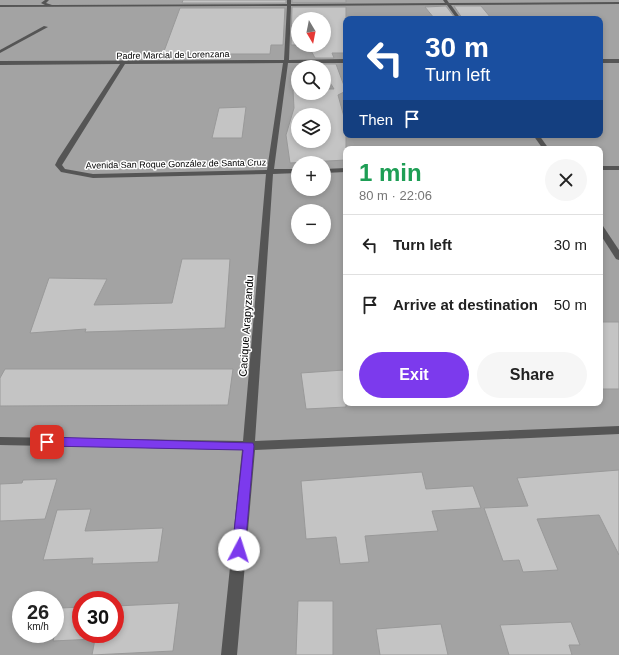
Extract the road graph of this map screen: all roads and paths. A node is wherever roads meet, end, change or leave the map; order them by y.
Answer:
1 (47, 0) edge
2 (289, 2) edge
3 (447, 2) edge
4 (619, 2) edge
5 (0, 6) edge
6 (52, 6) junction
7 (457, 16) edge
8 (46, 27) dead end
9 (0, 52) edge
10 (286, 61) junction
11 (343, 61) edge
12 (603, 61) edge
13 (619, 61) edge
14 (0, 63) edge
15 (122, 63) junction
16 (603, 168) edge
17 (619, 168) edge
18 (343, 170) edge
19 (270, 171) junction
20 (291, 171) edge
21 (331, 171) edge
22 (603, 233) edge
23 (619, 257) edge
24 (619, 430) edge
25 (0, 441) edge
26 (249, 446) junction
27 (229, 655) edge

1 - 6 street
2 - 3 street
2 - 6 street
2 - 10 street, Cacique Arapyzandu
3 - 4 street
3 - 7 street
5 - 6 street
8 - 9 street
10 - 11 street, Padre Marcial de Lorenzana
10 - 15 street, Padre Marcial de Lorenzana
10 - 19 street, Cacique Arapyzandu
12 - 13 street
14 - 15 street, Padre Marcial de Lorenzana
15 - 19 street, Avenida San Roque González de Santa Cruz
16 - 17 street
18 - 21 street
19 - 20 street, Avenida San Roque González de Santa Cruz
19 - 26 street, Cacique Arapyzandu
22 - 23 street
24 - 26 street
25 - 26 street
26 - 27 street, Cacique Arapyzandu

